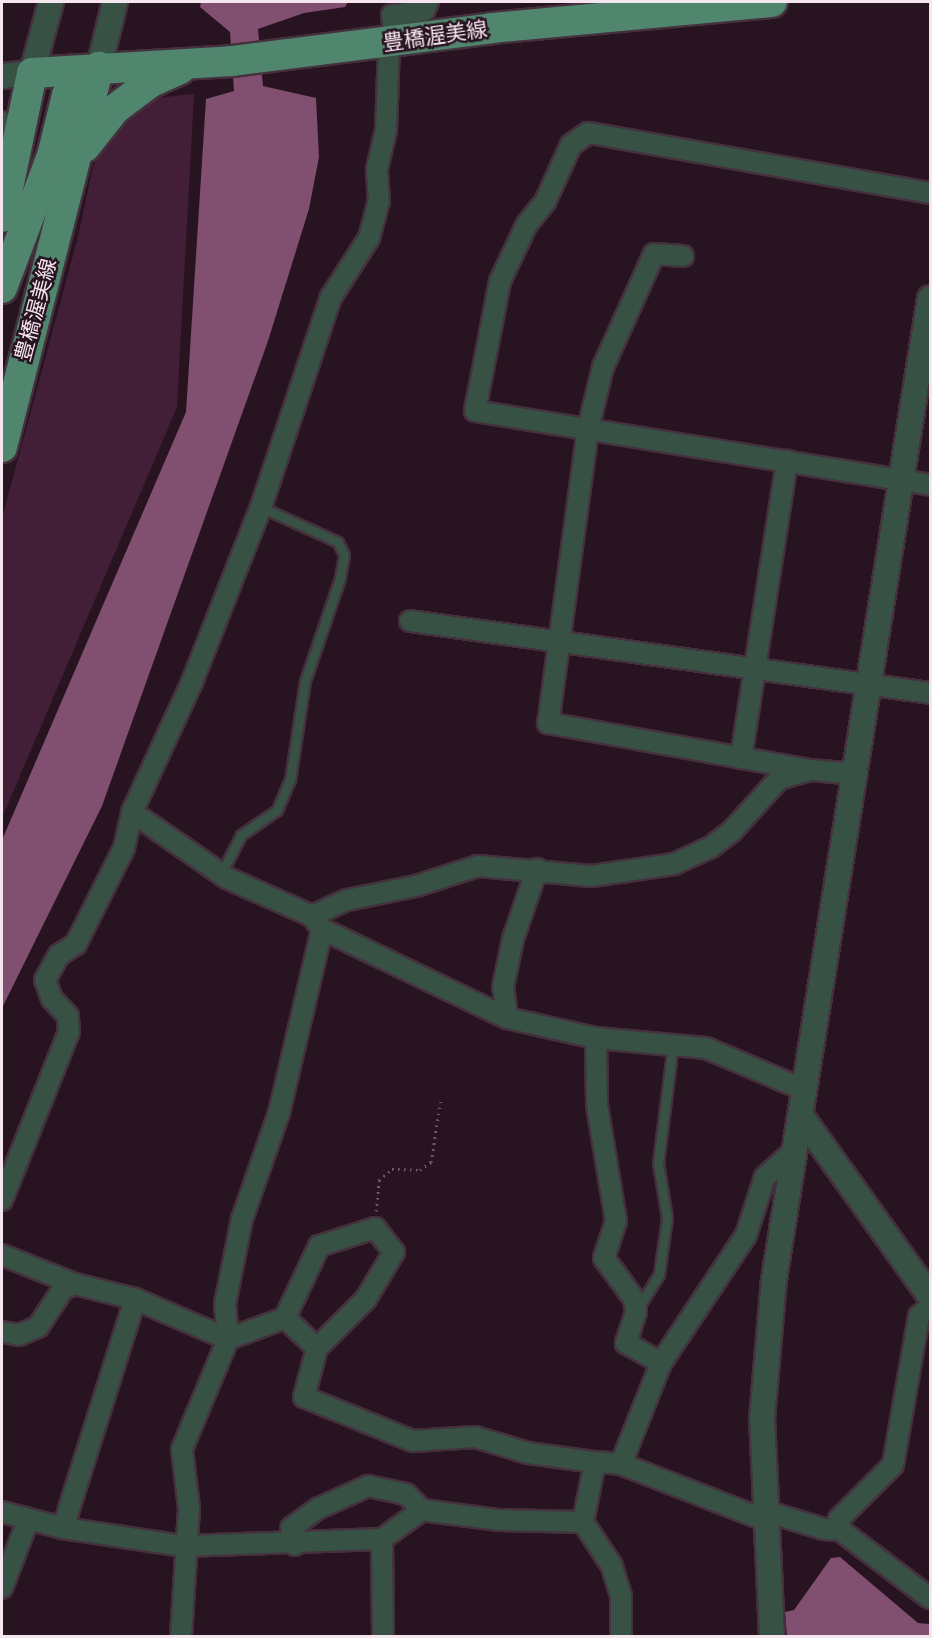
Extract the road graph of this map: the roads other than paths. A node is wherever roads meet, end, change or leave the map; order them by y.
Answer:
1 (51, 2) edge
2 (115, 2) edge
3 (428, 2) edge
4 (760, 2) edge
5 (392, 43) junction
6 (194, 63) junction
7 (99, 67) junction
8 (32, 73) junction
9 (2, 76) edge
10 (2, 124) edge
11 (12, 153) junction
12 (76, 159) junction
13 (930, 192) edge
14 (2, 217) edge
15 (683, 256) dead end
16 (2, 288) edge
17 (930, 298) edge
18 (588, 429) junction
19 (2, 447) edge
20 (787, 461) junction
21 (902, 480) junction
22 (930, 485) edge
23 (261, 507) junction
24 (410, 621) dead end
25 (561, 640) junction
26 (755, 670) junction
27 (869, 685) junction
28 (930, 693) edge
29 (741, 758) junction
30 (810, 770) junction
31 (857, 774) junction
32 (132, 812) junction
33 (537, 868) junction
34 (221, 874) junction
35 (317, 923) junction
36 (507, 1018) junction
37 (596, 1038) junction
38 (673, 1046) junction
39 (806, 1090) junction
40 (801, 1116) junction
41 (795, 1150) junction
42 (2, 1200) edge
43 (2, 1255) edge
44 (75, 1284) junction
45 (930, 1296) edge
46 (135, 1299) junction
47 (930, 1307) edge
48 (636, 1312) junction
49 (285, 1318) junction
50 (2, 1332) edge
51 (228, 1339) junction
52 (317, 1348) junction
53 (661, 1363) junction
54 (595, 1462) junction
55 (621, 1464) junction
56 (422, 1510) junction
57 (2, 1512) edge
58 (765, 1515) junction
59 (28, 1520) junction
60 (583, 1522) junction
61 (63, 1528) junction
62 (840, 1530) junction
63 (382, 1539) junction
64 (295, 1545) junction
65 (184, 1546) junction
66 (2, 1588) edge
67 (930, 1598) edge
68 (181, 1636) edge
69 (383, 1636) edge
70 (621, 1636) edge
71 (772, 1636) edge

1 - 8 street
2 - 7 street
3 - 5 street
4 - 5 main road, 豊橋渥美線
5 - 6 main road, 豊橋渥美線
5 - 23 street
6 - 7 main road, 豊橋渥美線
6 - 12 main road
7 - 8 main road, 豊橋渥美線
7 - 12 main road, 豊橋渥美線
7 - 16 main road
8 - 9 street
8 - 11 main road
10 - 11 street
11 - 14 main road
12 - 19 main road, 豊橋渥美線
13 - 18 street
15 - 18 street
17 - 21 street
18 - 20 street
18 - 25 street
20 - 21 street
20 - 26 street
21 - 22 street
21 - 27 street
23 - 32 street
23 - 34 lane
24 - 25 street
25 - 26 street
25 - 29 street
26 - 27 street
26 - 29 street
27 - 28 street
27 - 31 street
29 - 30 street
30 - 31 street
30 - 33 street
31 - 39 street
32 - 34 street
32 - 42 street
33 - 35 street
33 - 36 street
34 - 35 street
35 - 36 street
35 - 51 street
36 - 37 street
37 - 38 street
37 - 48 street
38 - 39 street
38 - 48 lane
39 - 40 street
40 - 41 street
40 - 45 street
41 - 53 street
41 - 58 street
43 - 44 street
44 - 46 street
44 - 50 street
46 - 51 street
46 - 61 street
47 - 62 street
48 - 53 street
49 - 51 street
49 - 52 street
49 - 52 street
51 - 65 street
52 - 54 street
53 - 55 street
54 - 55 street
54 - 60 street
55 - 58 street
56 - 60 street
56 - 63 street
56 - 64 street
57 - 59 street
58 - 62 street
58 - 71 street
59 - 61 street
59 - 66 street
60 - 70 street
61 - 65 street
62 - 67 street
63 - 64 street
63 - 69 street
64 - 65 street
65 - 68 street

